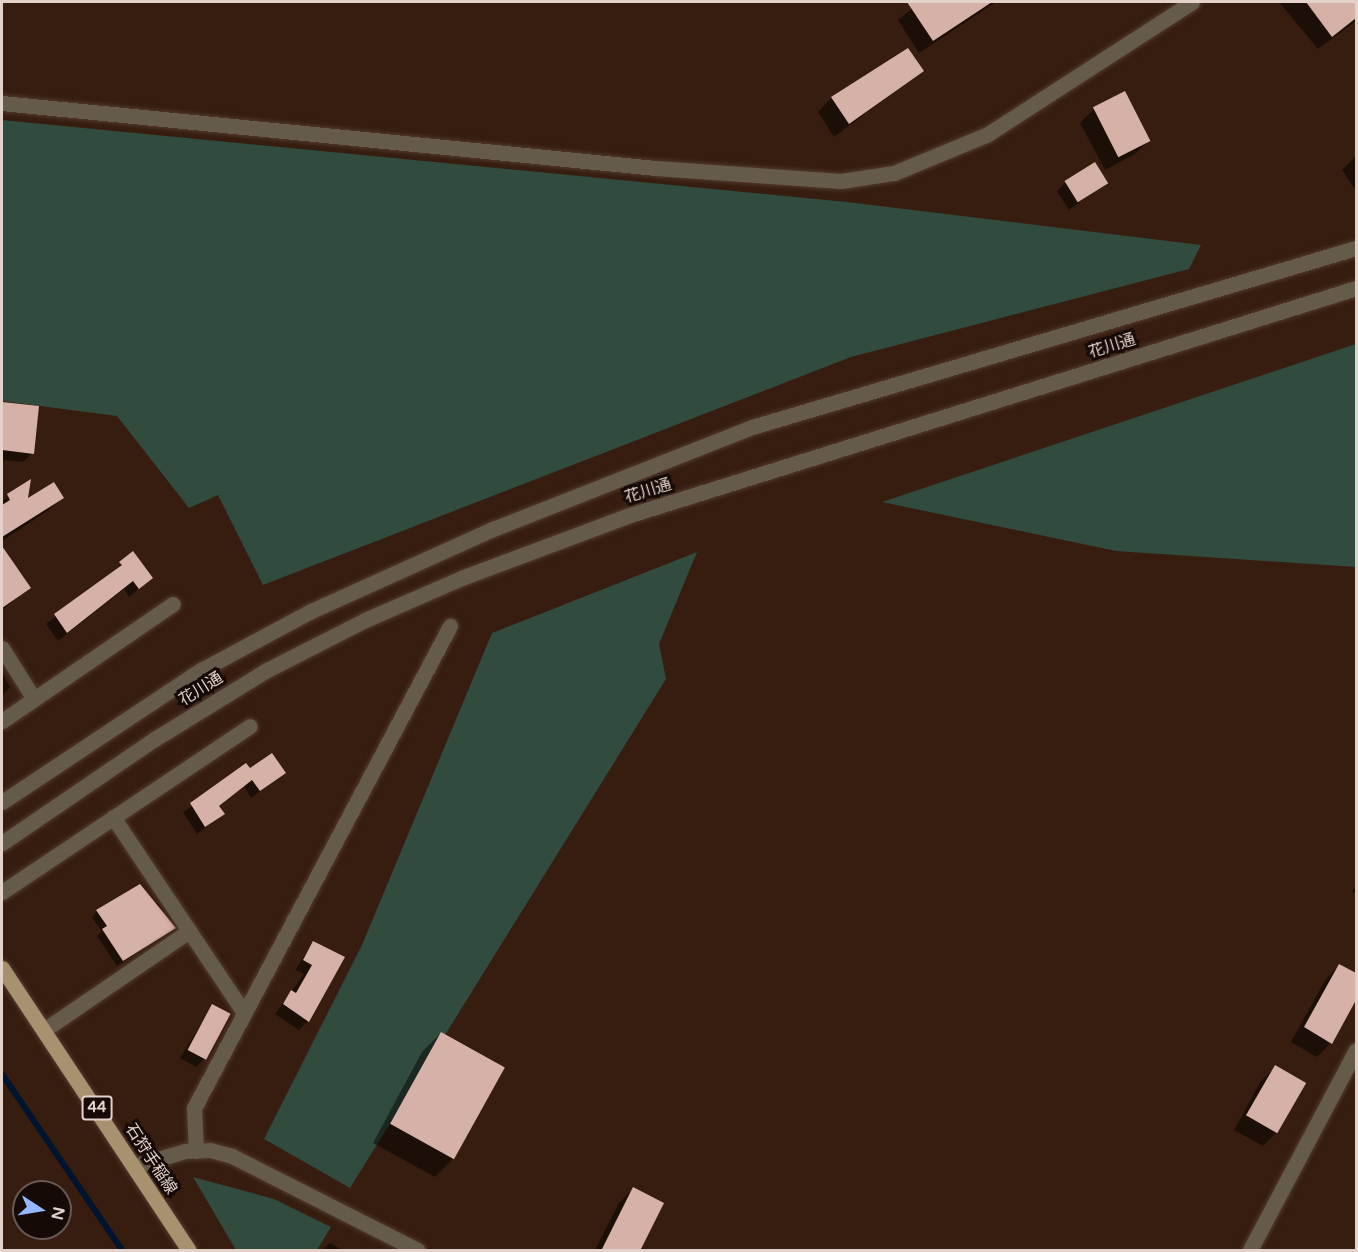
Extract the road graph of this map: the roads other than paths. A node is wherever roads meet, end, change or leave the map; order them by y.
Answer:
1 (1192, 2) edge
2 (2, 103) edge
3 (1356, 248) edge
4 (1356, 288) edge
5 (173, 604) dead end
6 (450, 626) dead end
7 (2, 648) edge
8 (34, 699) junction
9 (2, 721) edge
10 (250, 726) dead end
11 (2, 802) edge
12 (113, 817) junction
13 (2, 843) edge
14 (2, 892) edge
15 (189, 931) junction
16 (2, 968) edge
17 (244, 1013) junction
18 (44, 1030) junction
19 (1356, 1050) edge
20 (196, 1151) junction
21 (135, 1166) junction
22 (185, 1249) edge
23 (417, 1251) edge
24 (1250, 1251) edge

1 - 2 street
3 - 11 street, 花川通
4 - 13 street, 花川通
5 - 8 street
6 - 17 street
7 - 8 street
8 - 9 street
10 - 12 street
12 - 14 street
12 - 15 street
15 - 17 street
15 - 18 street
16 - 18 main road, 石狩手稲線 / 44
17 - 20 street
18 - 21 main road, 石狩手稲線 / 44
19 - 24 street
20 - 21 street
20 - 23 street
21 - 22 main road, 石狩手稲線 / 44

